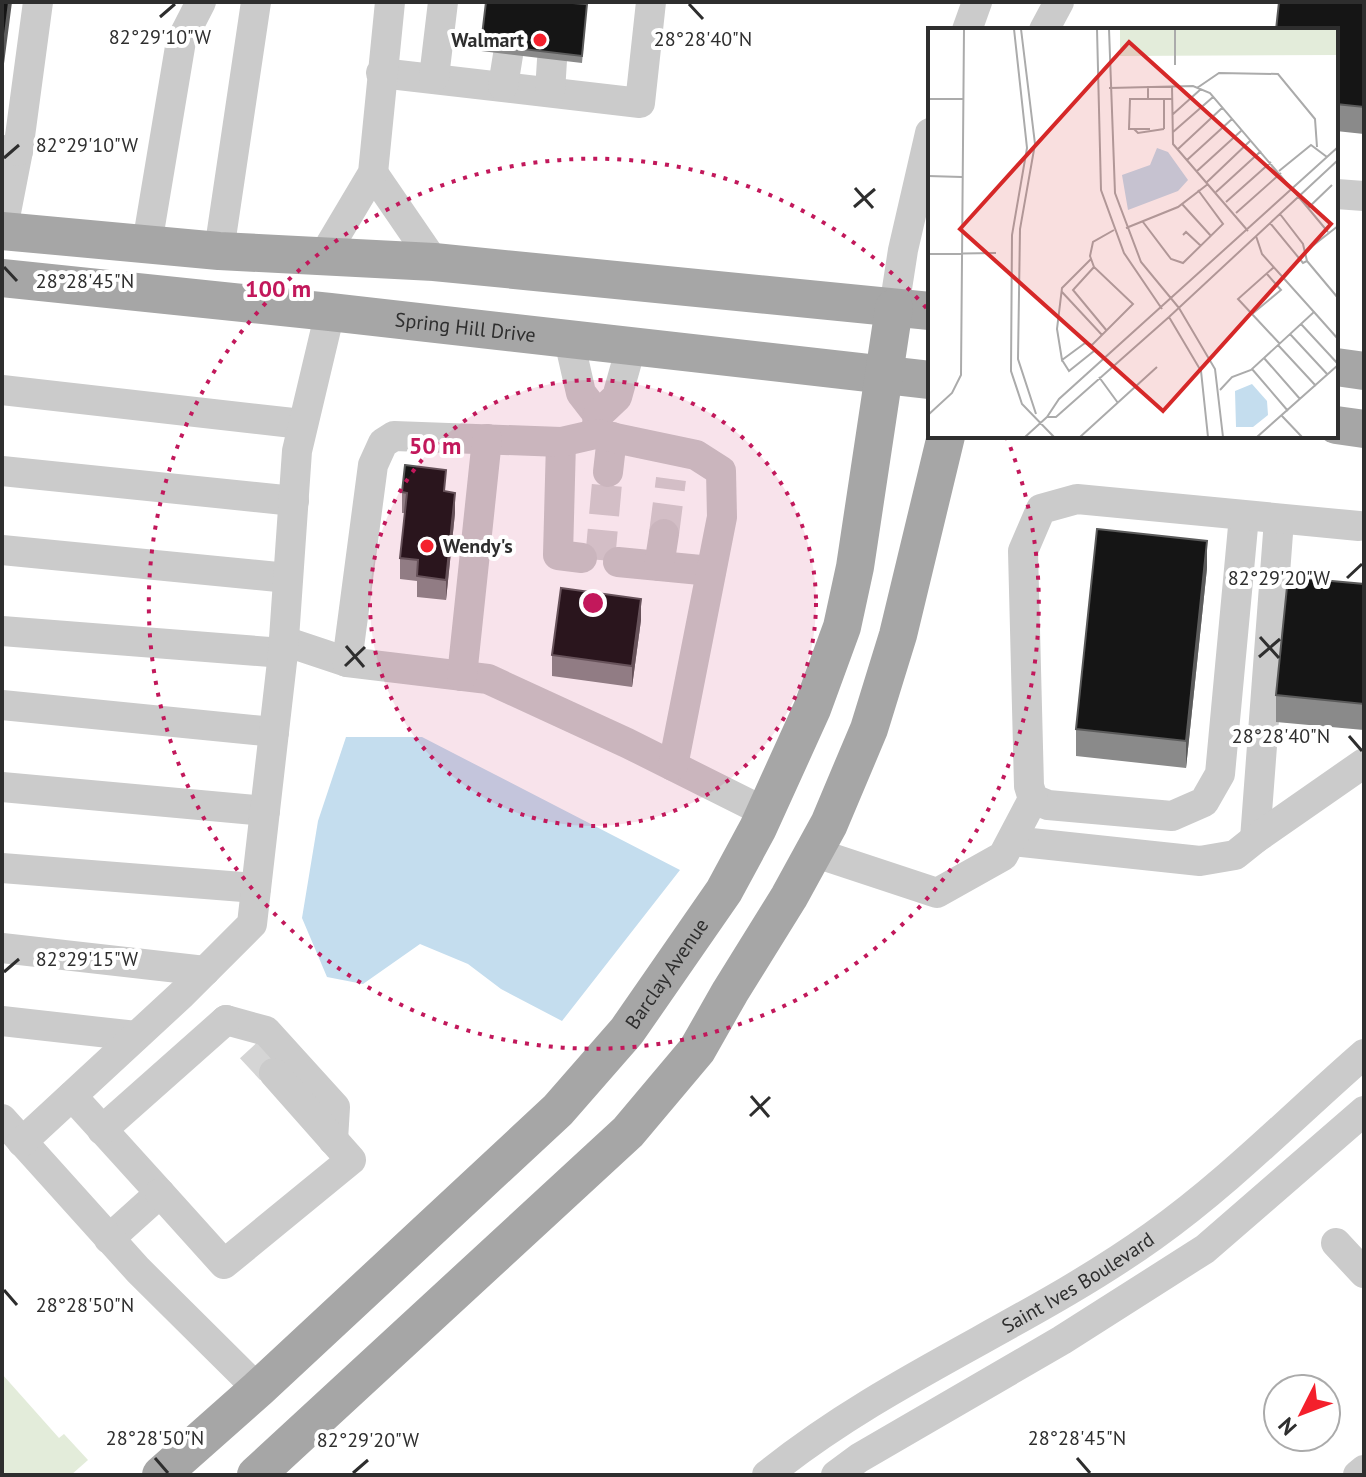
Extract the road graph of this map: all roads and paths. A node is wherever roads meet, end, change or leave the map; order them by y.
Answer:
1 (38, 2) edge
2 (200, 2) edge
3 (256, 2) edge
4 (390, 2) edge
5 (443, 2) edge
6 (651, 2) edge
7 (977, 2) edge
8 (1059, 2) edge
9 (968, 28) edge
10 (1045, 28) edge
11 (508, 55) edge
12 (552, 60) edge
13 (381, 73) junction
14 (434, 77) junction
15 (503, 86) junction
16 (550, 92) junction
17 (928, 142) edge
18 (10, 151) edge
19 (373, 173) junction
20 (1338, 194) edge
21 (1364, 196) edge
22 (2, 232) edge
23 (147, 244) junction
24 (219, 251) junction
25 (323, 257) junction
26 (434, 262) junction
27 (2, 278) edge
28 (912, 310) edge
29 (330, 312) junction
30 (569, 340) junction
31 (631, 347) junction
32 (1338, 367) edge
33 (1364, 371) edge
34 (883, 375) junction
35 (928, 380) edge
36 (2, 390) edge
37 (302, 424) junction
38 (1338, 425) edge
39 (602, 429) junction
40 (1364, 429) edge
41 (946, 438) edge
42 (487, 439) junction
43 (561, 442) junction
44 (2, 471) edge
45 (608, 472) tunnel mouth
46 (294, 501) junction
47 (1244, 516) junction
48 (1279, 520) junction
49 (1362, 530) edge
50 (664, 534) tunnel mouth
51 (2, 550) edge
52 (582, 558) dead end
53 (618, 562) dead end
54 (659, 566) junction
55 (711, 571) junction
56 (288, 578) junction
57 (2, 631) edge
58 (283, 647) junction
59 (347, 662) junction
60 (462, 676) junction
61 (2, 705) edge
62 (274, 732) junction
63 (1364, 763) edge
64 (673, 766) junction
65 (2, 787) edge
66 (1033, 799) junction
67 (265, 811) junction
68 (765, 812) junction
69 (1255, 839) junction
70 (1012, 841) junction
71 (813, 852) junction
72 (2, 868) edge
73 (256, 888) junction
74 (2, 948) edge
75 (199, 977) junction
76 (226, 1020) junction
77 (2, 1021) edge
78 (136, 1036) junction
79 (251, 1048) tunnel mouth
80 (1364, 1054) edge
81 (274, 1073) tunnel mouth
82 (72, 1096) junction
83 (1364, 1111) edge
84 (2, 1119) edge
85 (102, 1130) junction
86 (22, 1142) junction
87 (342, 1150) junction
88 (160, 1193) junction
89 (1209, 1193) junction
90 (1234, 1224) junction
91 (109, 1239) junction
92 (1336, 1243) dead end
93 (1364, 1273) edge
94 (258, 1389) junction
95 (298, 1437) junction
96 (1364, 1470) edge
97 (161, 1475) edge
98 (256, 1475) edge
99 (767, 1475) edge
100 (836, 1475) edge
101 (1358, 1475) edge

1 - 18 street
2 - 23 street
3 - 24 street
4 - 13 street
5 - 14 street
6 - 16 street
7 - 9 street
8 - 10 street
11 - 15 street
12 - 16 street
13 - 14 street
13 - 19 street
14 - 15 street
15 - 16 street
17 - 28 street
18 - 22 street
19 - 25 street
19 - 26 street
20 - 21 street
22 - 23 main road
23 - 24 main road
24 - 25 main road
25 - 26 main road
26 - 28 main road
27 - 29 main road, Spring Hill Drive
28 - 34 main road, Barclay Avenue
29 - 30 main road, Spring Hill Drive
29 - 37 street
30 - 31 main road, Spring Hill Drive
30 - 39 street
31 - 34 main road, Spring Hill Drive
31 - 39 street
32 - 33 main road
34 - 35 main road, Spring Hill Drive
34 - 68 main road, Barclay Avenue
36 - 37 street
37 - 46 street
38 - 40 main road
39 - 43 street
39 - 45 street
39 - 55 street
41 - 71 main road
42 - 43 street
42 - 59 street
42 - 60 street
43 - 52 street
44 - 46 street
46 - 56 street
47 - 48 street
47 - 66 street
47 - 66 street
48 - 49 street
48 - 69 street
50 - 54 street
51 - 56 street
53 - 54 street
54 - 55 street
55 - 64 street
56 - 58 street
57 - 58 street
58 - 59 street
58 - 62 street
59 - 60 street
60 - 64 street
61 - 62 street
62 - 67 street
63 - 69 street
64 - 68 street
65 - 67 street
66 - 70 street
67 - 73 street
68 - 94 main road, Barclay Avenue
69 - 70 street
70 - 71 street
71 - 95 main road
72 - 73 street
73 - 75 street
74 - 75 street
75 - 76 street
75 - 78 street
76 - 79 street
76 - 85 street
76 - 87 street
77 - 78 street
78 - 82 street
80 - 89 street, Saint Ives Boulevard
81 - 87 street
82 - 85 street
82 - 86 street
83 - 90 street, Saint Ives Boulevard
84 - 86 street
85 - 88 street
86 - 91 street
87 - 88 street
88 - 91 street
89 - 90 street
89 - 99 street, Saint Ives Boulevard
90 - 100 street, Saint Ives Boulevard
91 - 94 street
92 - 93 street
94 - 95 main road
94 - 97 main road, Barclay Avenue
95 - 98 main road
96 - 101 street

